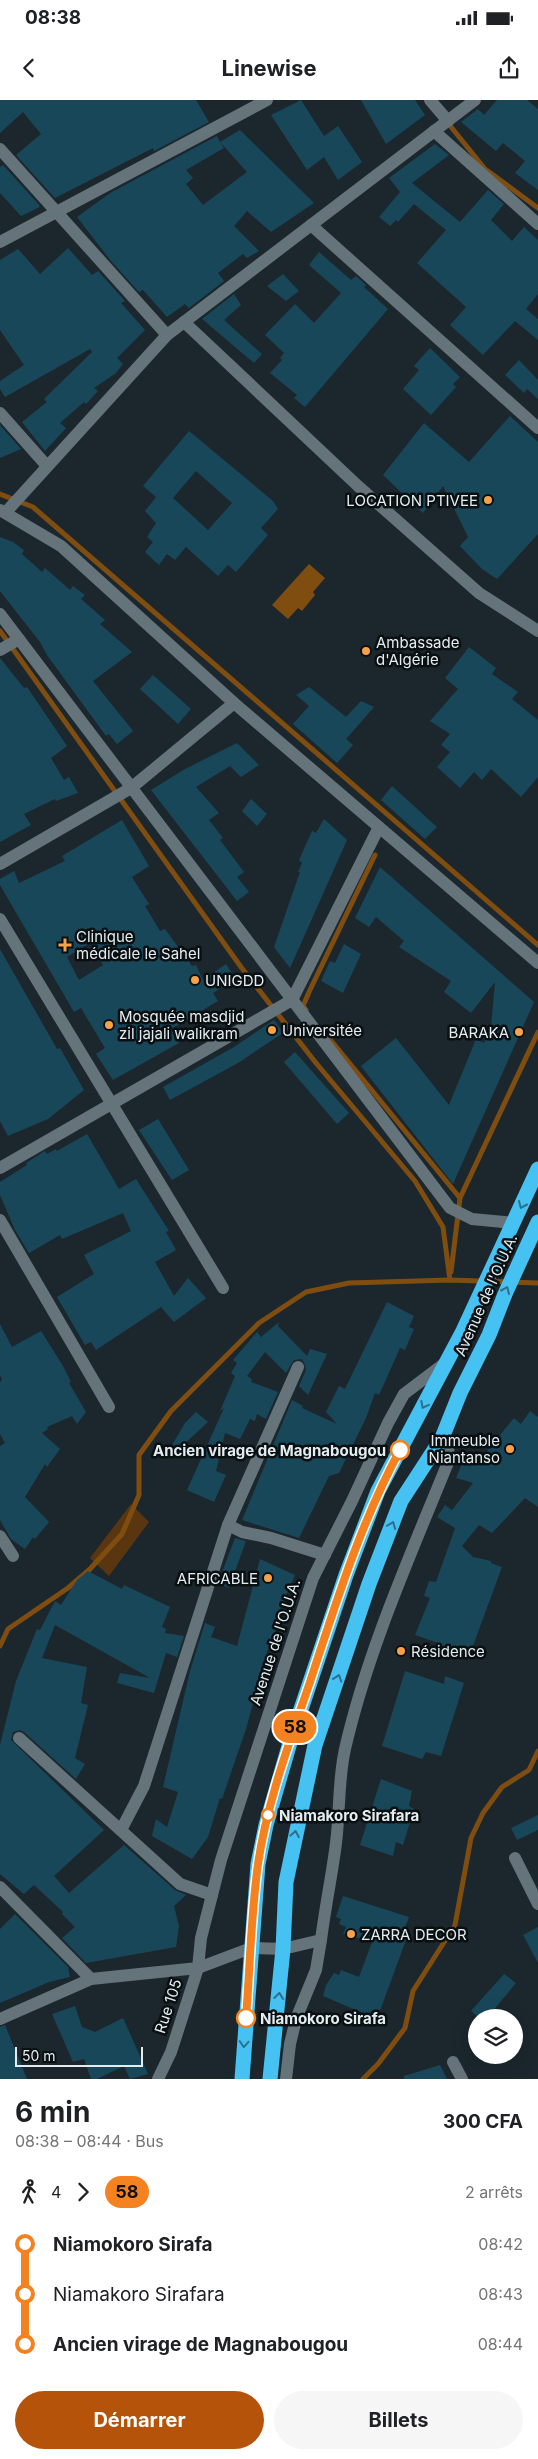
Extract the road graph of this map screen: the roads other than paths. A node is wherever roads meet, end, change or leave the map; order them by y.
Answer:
1 (267, 100) edge
2 (430, 100) edge
3 (475, 100) edge
4 (448, 121) junction
5 (434, 131) junction
6 (0, 148) edge
7 (57, 212) junction
8 (538, 224) edge
9 (311, 225) junction
10 (0, 242) edge
11 (184, 322) junction
12 (166, 335) junction
13 (0, 413) edge
14 (538, 428) edge
15 (47, 466) junction
16 (3, 511) edge
17 (0, 614) edge
18 (538, 631) edge
19 (19, 639) junction
20 (0, 650) edge
21 (234, 703) junction
22 (131, 788) junction
23 (379, 827) junction
24 (0, 864) edge
25 (0, 919) edge
26 (538, 963) edge
27 (292, 1000) junction
28 (112, 1104) junction
29 (0, 1168) edge
30 (538, 1169) edge
31 (0, 1220) edge
32 (514, 1223) junction
33 (535, 1228) edge
34 (222, 1288) dead end
35 (449, 1360) junction
36 (298, 1367) dead end
37 (109, 1407) dead end
38 (442, 1438) junction
39 (228, 1525) junction
40 (0, 1536) edge
41 (13, 1556) dead end
42 (325, 1556) junction
43 (19, 1738) dead end
44 (121, 1830) junction
45 (515, 1858) dead end
46 (0, 1887) edge
47 (212, 1895) junction
48 (538, 1904) edge
49 (321, 1940) junction
50 (251, 1948) junction
51 (283, 1949) junction
52 (198, 1968) junction
53 (91, 1979) junction
54 (0, 2019) edge
55 (453, 2062) dead end
56 (158, 2079) edge
57 (242, 2079) edge
58 (270, 2079) edge
59 (286, 2079) edge
60 (462, 2079) edge

1 - 7 street
2 - 4 street
3 - 4 street
4 - 5 street
5 - 8 street
5 - 9 street
6 - 7 street
7 - 10 street
7 - 12 street
9 - 11 street
9 - 14 street
11 - 12 street
11 - 18 street
12 - 15 street
13 - 15 street
15 - 16 street
16 - 21 street
17 - 19 street
19 - 20 street
19 - 22 street
21 - 22 street
21 - 23 street
22 - 24 street
22 - 27 street
23 - 26 street
23 - 27 street
25 - 28 street
27 - 28 street
27 - 32 street
28 - 29 street
28 - 34 street
30 -> 32 highway, Avenue de l'O.U.A.
31 - 37 street
32 - 35 highway, Avenue de l'O.U.A.
38 -> 33 highway, Avenue de l'O.U.A.
35 - 42 street, Avenue de l'O.U.A.
35 -> 50 highway, Avenue de l'O.U.A.
36 - 39 street
38 - 49 street
51 -> 38 highway, Avenue de l'O.U.A.
39 - 42 street
39 - 44 street
40 - 41 street
42 - 47 street, Avenue de l'O.U.A.
43 - 44 street
44 - 47 street
45 - 48 street
46 - 53 street
47 - 52 street, Avenue de l'O.U.A.
49 - 51 street
49 - 59 street
50 - 51 street
50 - 52 street, Rue 105
50 -> 57 highway, Avenue de l'O.U.A.
58 -> 51 highway, Avenue de l'O.U.A.
52 - 53 street
52 - 56 street, Rue 105
53 - 54 street
55 - 60 street

